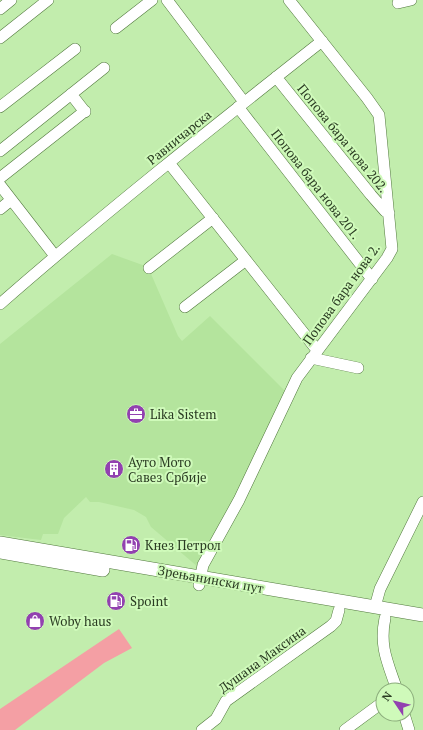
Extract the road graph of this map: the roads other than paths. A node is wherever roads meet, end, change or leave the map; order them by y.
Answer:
1 (11, 0) edge
2 (48, 0) edge
3 (152, 0) edge
4 (167, 0) edge
5 (289, 0) edge
6 (411, 0) edge
7 (398, 3) dead end
8 (0, 9) edge
9 (116, 28) dead end
10 (0, 38) edge
11 (322, 41) junction
12 (75, 49) dead end
13 (104, 68) dead end
14 (276, 77) junction
15 (71, 94) junction
16 (241, 105) junction
17 (0, 107) edge
18 (0, 151) edge
19 (169, 163) junction
20 (0, 178) edge
21 (0, 185) edge
22 (11, 200) junction
23 (0, 209) edge
24 (390, 213) junction
25 (213, 218) junction
26 (55, 256) junction
27 (246, 260) junction
28 (150, 268) dead end
29 (372, 278) junction
30 (0, 304) edge
31 (185, 307) dead end
32 (314, 354) junction
33 (358, 368) dead end
34 (423, 502) edge
35 (0, 543) edge
36 (0, 552) edge
37 (199, 581) junction
38 (375, 608) junction
39 (339, 610) junction
40 (423, 615) edge
41 (384, 618) junction
42 (423, 624) edge
43 (395, 682) edge
44 (375, 708) edge
45 (202, 730) edge
46 (346, 730) edge

1 - 8 street
2 - 10 street
3 - 9 street
4 - 16 street, Попова бара нова 201.
5 - 11 street, Попова бара нова 2.
6 - 7 street
11 - 14 street, Равничарска
11 - 24 street, Попова бара нова 2.
12 - 17 street
13 - 15 street
14 - 16 street, Равничарска
14 - 24 street, Попова бара нова 202.
15 - 18 street
15 - 20 street
16 - 19 street, Равничарска
16 - 29 street, Попова бара нова 201.
19 - 25 street
19 - 26 street, Равничарска
21 - 22 street
22 - 23 street
22 - 26 street
24 - 29 street, Попова бара нова 2.
25 - 27 street
25 - 28 street
26 - 30 street, Равничарска
27 - 31 street
27 - 32 street
29 - 32 street, Попова бара нова 2.
32 - 33 street
32 - 37 street, Попова бара нова 2.
34 - 38 street
35 - 37 main road, Зрењанински пут
36 - 37 main road, Зрењанински пут
37 - 38 main road, Зрењанински пут
37 - 39 main road, Зрењанински пут
38 - 40 main road, Зрењанински пут
39 - 41 main road, Зрењанински пут
39 - 45 street, Душана Максина
41 - 42 main road, Зрењанински пут
41 - 43 street
44 - 46 street

